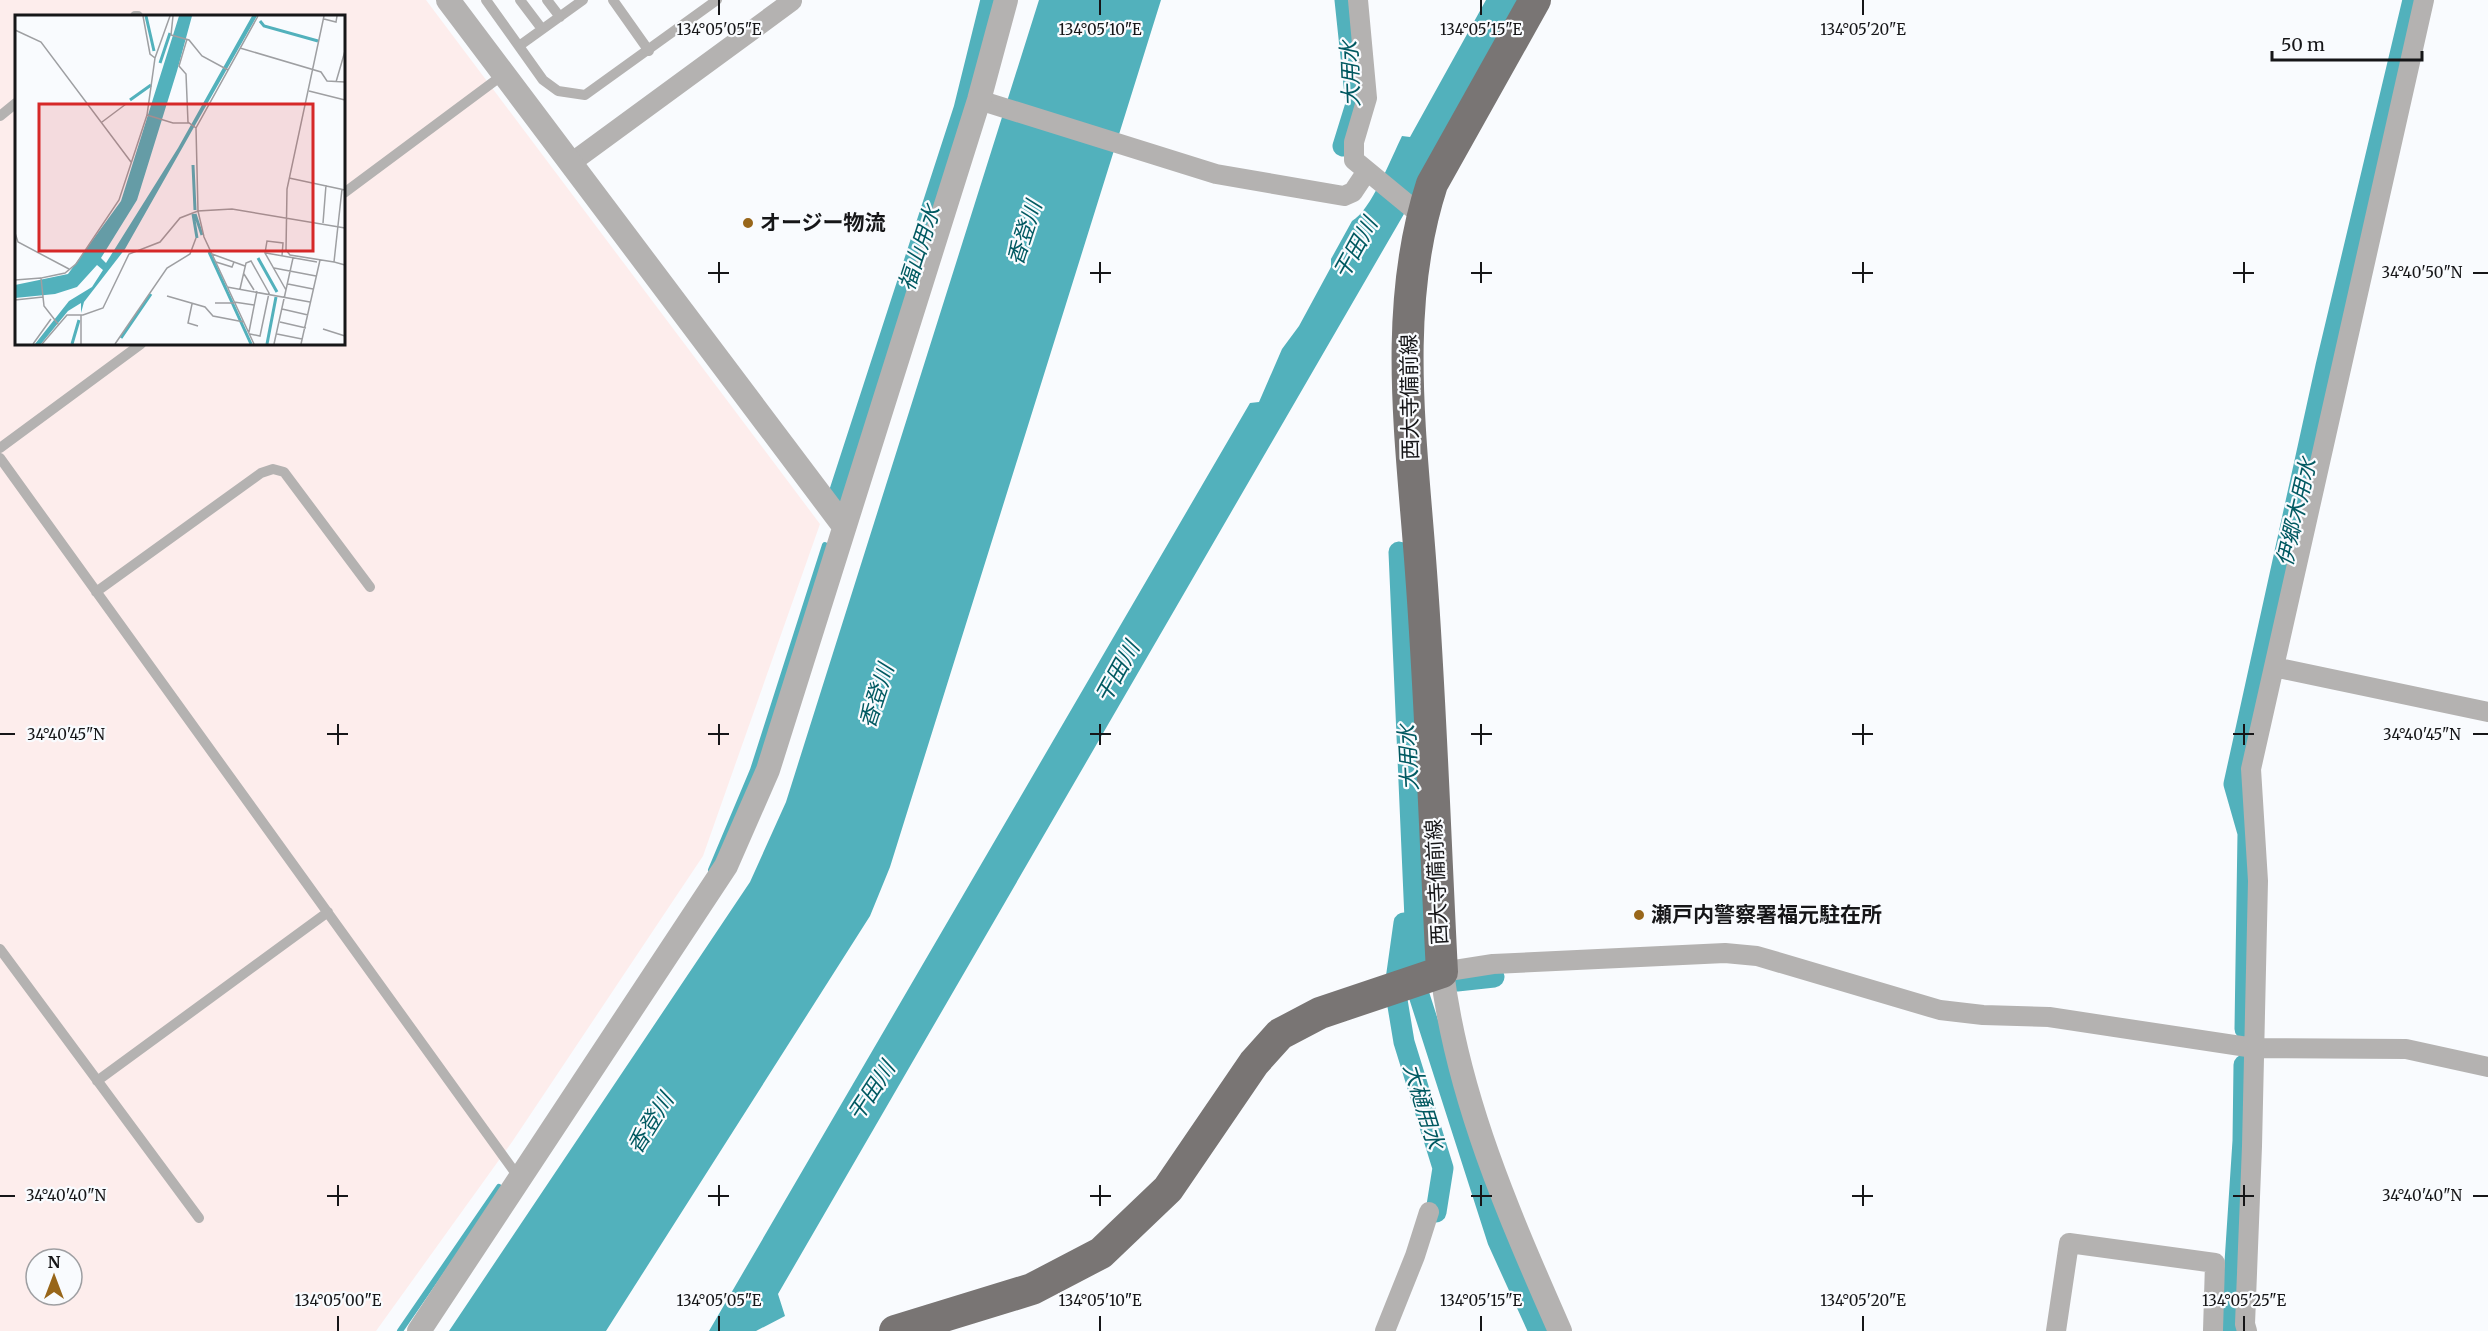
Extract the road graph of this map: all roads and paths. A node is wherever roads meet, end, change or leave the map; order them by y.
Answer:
1 (448, 0) edge
2 (486, 0) edge
3 (520, 0) edge
4 (547, 0) edge
5 (584, 0) edge
6 (613, 0) edge
7 (717, 0) edge
8 (791, 0) edge
9 (1006, 0) edge
10 (1358, 0) edge
11 (1535, 0) edge
12 (2424, 0) edge
13 (560, 17) junction
14 (542, 29) junction
15 (519, 46) junction
16 (649, 51) junction
17 (504, 74) junction
18 (986, 102) junction
19 (15, 105) edge
20 (0, 116) edge
21 (571, 163) junction
22 (1370, 174) junction
23 (345, 192) edge
24 (1417, 210) junction
25 (140, 345) edge
26 (0, 448) edge
27 (0, 458) edge
28 (843, 525) junction
29 (370, 587) dead end
30 (96, 592) junction
31 (2274, 667) junction
32 (2488, 712) edge
33 (328, 912) junction
34 (0, 950) edge
35 (1442, 972) junction
36 (2254, 1048) junction
37 (2488, 1066) edge
38 (98, 1081) junction
39 (520, 1179) junction
40 (1429, 1212) dead end
41 (198, 1218) dead end
42 (419, 1331) edge
43 (895, 1331) edge
44 (1385, 1331) edge
45 (1560, 1331) edge
46 (2056, 1331) edge
47 (2213, 1331) edge
48 (2247, 1331) edge

1 - 17 street
2 - 15 lane
3 - 14 lane
4 - 13 lane
5 - 13 lane
6 - 16 lane
7 - 16 lane
8 - 21 street
9 - 18 street
10 - 22 street
11 - 24 main road, 西大寺備前線
12 - 31 street
13 - 14 lane
14 - 15 lane
15 - 16 lane
17 - 21 street
17 - 23 lane
18 - 22 street
18 - 28 street
19 - 20 lane
21 - 28 street
22 - 24 street
24 - 35 main road, 西大寺備前線
25 - 26 lane
27 - 30 lane
28 - 39 street
29 - 30 lane
30 - 33 lane
31 - 32 street
31 - 36 street
33 - 38 lane
33 - 39 lane
34 - 38 lane
35 - 36 street
35 - 43 main road, 西大寺備前線
35 - 45 street
36 - 37 street
36 - 48 street
38 - 41 lane
39 - 42 street
40 - 44 street
46 - 47 street

